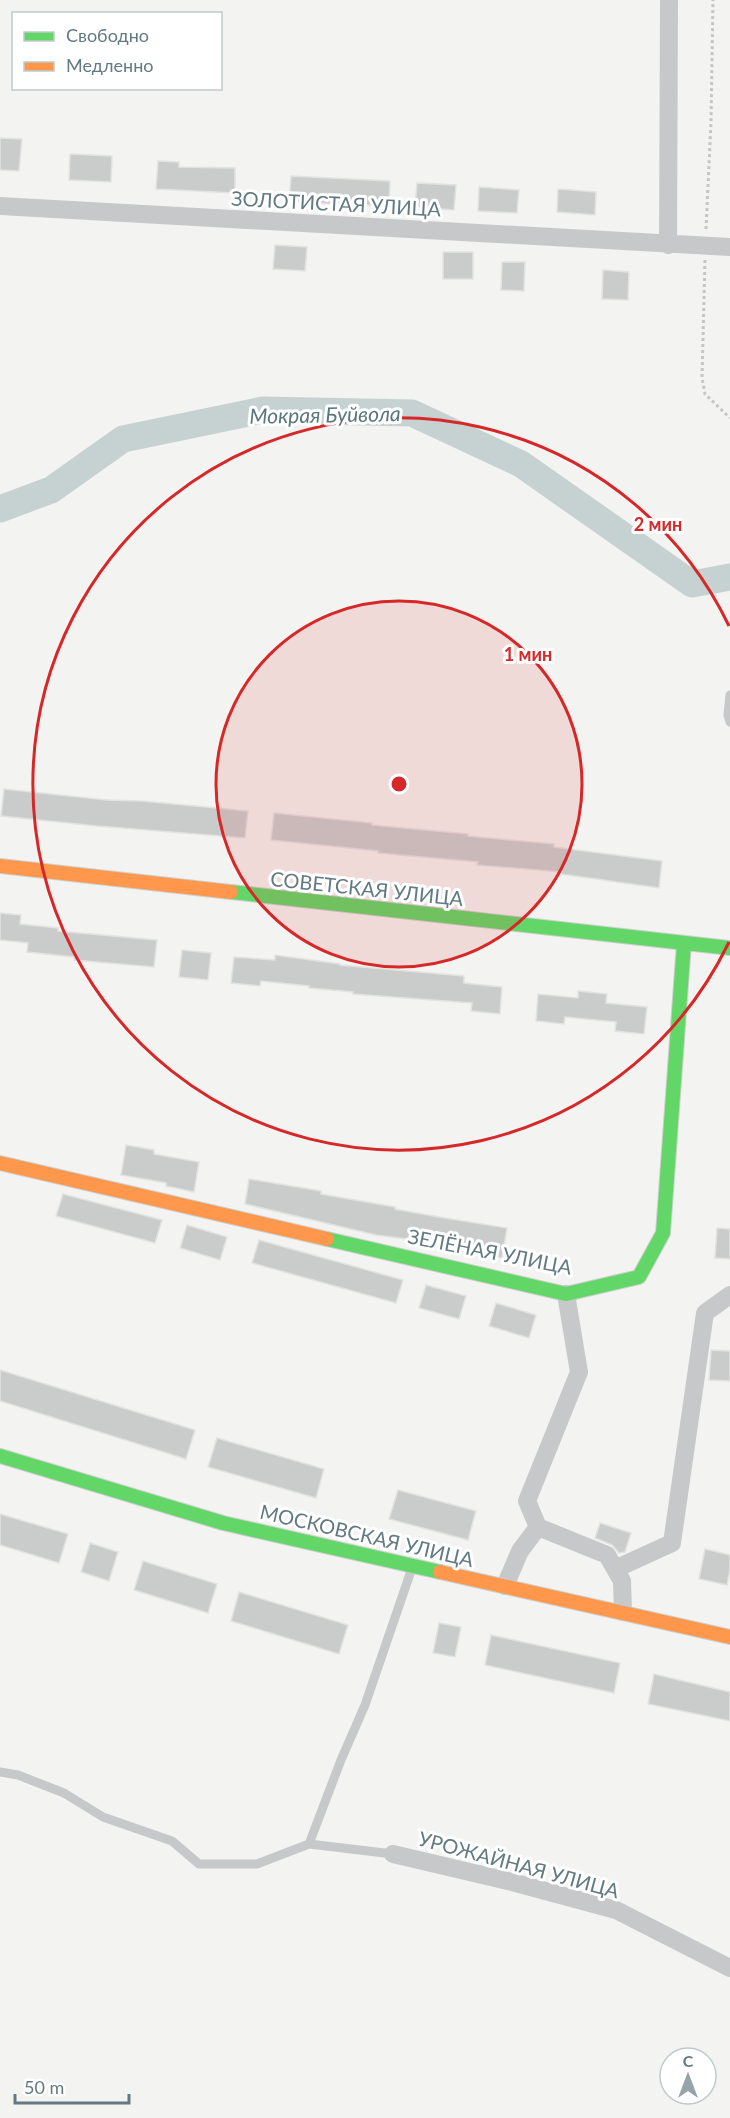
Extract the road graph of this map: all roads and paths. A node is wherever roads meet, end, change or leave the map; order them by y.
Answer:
1 (669, 0) edge
2 (713, 0) edge
3 (0, 206) edge
4 (669, 245) junction
5 (706, 246) junction
6 (730, 248) edge
7 (730, 418) edge
8 (730, 695) edge
9 (730, 722) edge
10 (0, 866) edge
11 (684, 943) junction
12 (730, 948) edge
13 (0, 1163) edge
14 (566, 1294) junction
15 (730, 1294) edge
16 (0, 1456) edge
17 (538, 1527) junction
18 (413, 1565) junction
19 (615, 1569) junction
20 (505, 1586) junction
21 (623, 1612) junction
22 (730, 1637) edge
23 (0, 1772) edge
24 (309, 1844) junction
25 (393, 1854) joint
26 (730, 1968) edge

1 - 4 street
2 - 5 path
3 - 4 street, ЗОЛОТИСТАЯ УЛИЦА
4 - 5 street, ЗОЛОТИСТАЯ УЛИЦА
5 - 6 street, ЗОЛОТИСТАЯ УЛИЦА
5 - 7 path
8 - 9 lane
10 - 11 street, СОВЕТСКАЯ УЛИЦА
11 - 12 street, СОВЕТСКАЯ УЛИЦА
11 - 14 street, ЗЕЛЁНАЯ УЛИЦА
13 - 14 street, ЗЕЛЁНАЯ УЛИЦА
14 - 17 street
15 - 19 street
16 - 18 street, МОСКОВСКАЯ УЛИЦА
17 - 19 street
17 - 20 street
18 - 20 street, МОСКОВСКАЯ УЛИЦА
18 - 24 lane
19 - 21 street
20 - 21 street, МОСКОВСКАЯ УЛИЦА
21 - 22 street, МОСКОВСКАЯ УЛИЦА
23 - 24 lane
24 - 25 lane
25 - 26 street, УРОЖАЙНАЯ УЛИЦА

